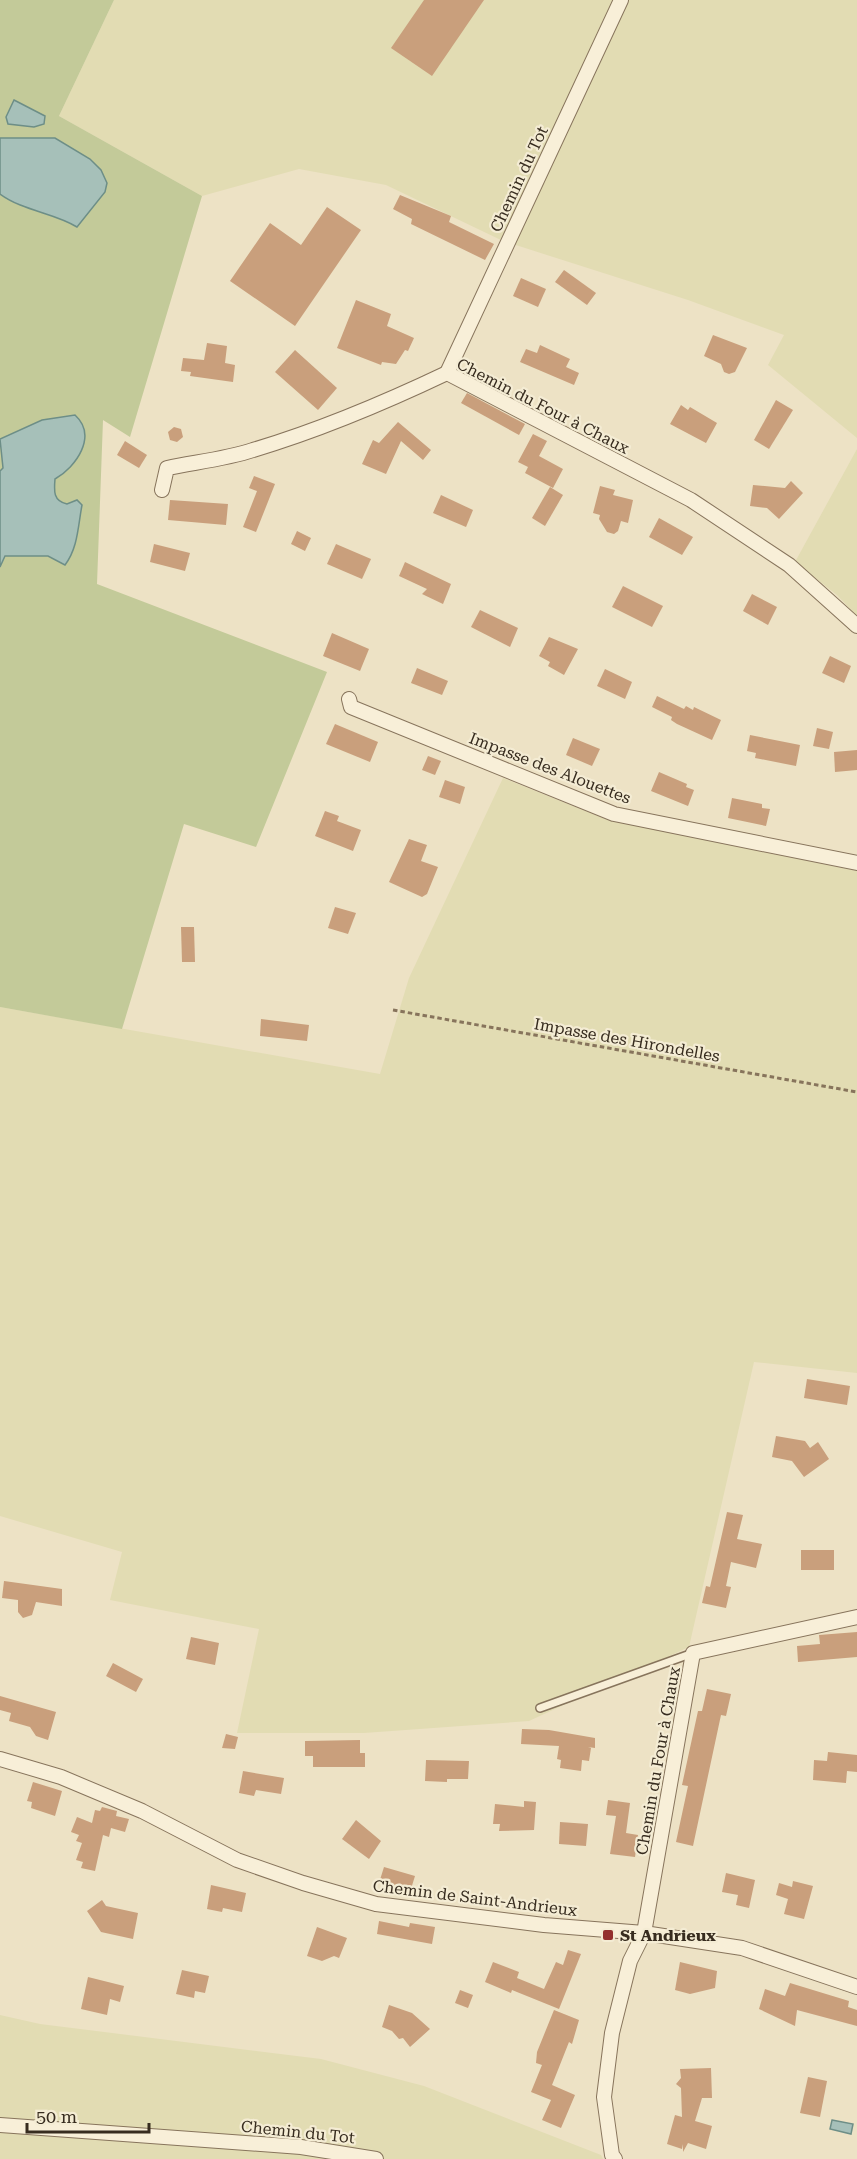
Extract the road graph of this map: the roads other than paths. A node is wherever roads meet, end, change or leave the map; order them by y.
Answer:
1 (621, 0) edge
2 (447, 373) junction
3 (162, 490) dead end
4 (857, 626) edge
5 (349, 699) dead end
6 (857, 863) edge
7 (857, 1617) edge
8 (693, 1653) junction
9 (540, 1708) dead end
10 (0, 1759) edge
11 (644, 1933) junction
12 (857, 1987) edge
13 (0, 2125) edge
14 (611, 2158) edge
15 (376, 2159) edge

1 - 2 street, Chemin du Tot
2 - 3 street, Chemin du Four à Chaux
2 - 4 street, Chemin du Four à Chaux
5 - 6 street, Impasse des Alouettes
7 - 8 street, Chemin du Four à Chaux
8 - 9 lane
8 - 11 street, Chemin du Four à Chaux
10 - 11 street, Chemin de Saint-Andrieux
11 - 12 street, Chemin de Saint-Andrieux
11 - 14 street, Chemin du Four à Chaux
13 - 15 street, Chemin du Tot

